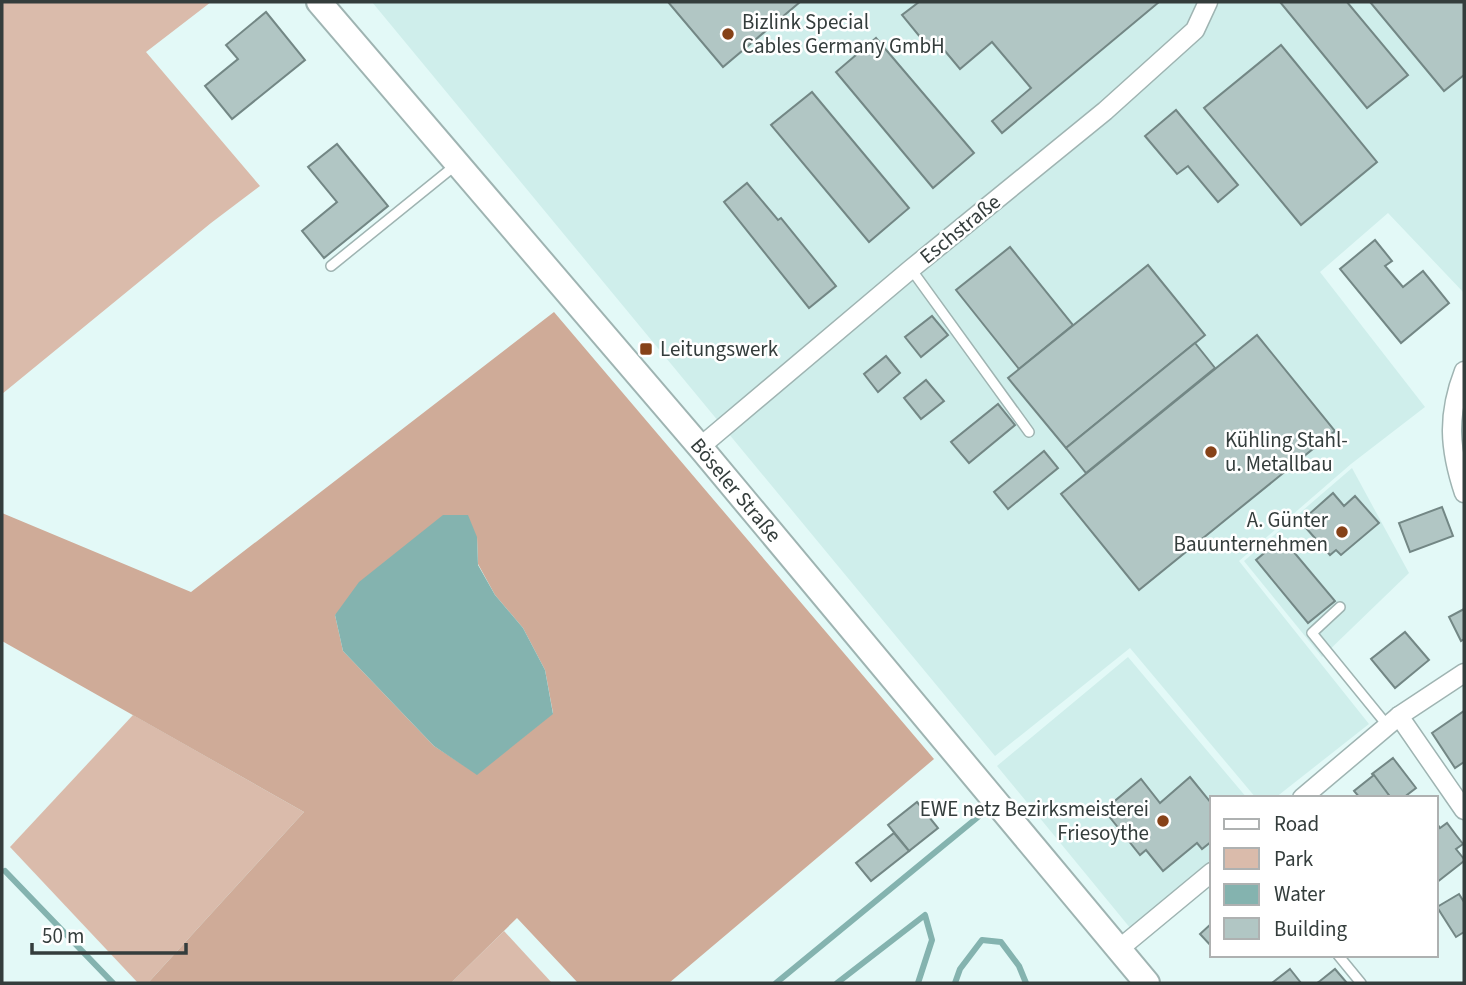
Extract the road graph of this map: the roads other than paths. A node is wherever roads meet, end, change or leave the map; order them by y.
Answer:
1 (319, 2) edge
2 (1208, 2) edge
3 (457, 163) junction
4 (331, 266) dead end
5 (911, 268) junction
6 (1464, 371) edge
7 (1029, 432) dead end
8 (700, 447) junction
9 (1464, 493) edge
10 (1340, 607) dead end
11 (1464, 673) edge
12 (1393, 721) junction
13 (1304, 796) edge
14 (1464, 810) edge
15 (1210, 874) edge
16 (1119, 949) junction
17 (1340, 957) edge
18 (1147, 983) edge
19 (1361, 983) edge

1 - 3 main road, Böseler Straße
2 - 5 street, Eschstraße
3 - 4 lane
3 - 8 main road, Böseler Straße
5 - 7 lane
5 - 8 street, Eschstraße
6 - 9 street
8 - 16 main road, Böseler Straße
10 - 12 lane
11 - 12 street
12 - 13 street
12 - 14 street
15 - 16 street
16 - 18 main road, Böseler Straße
17 - 19 lane

